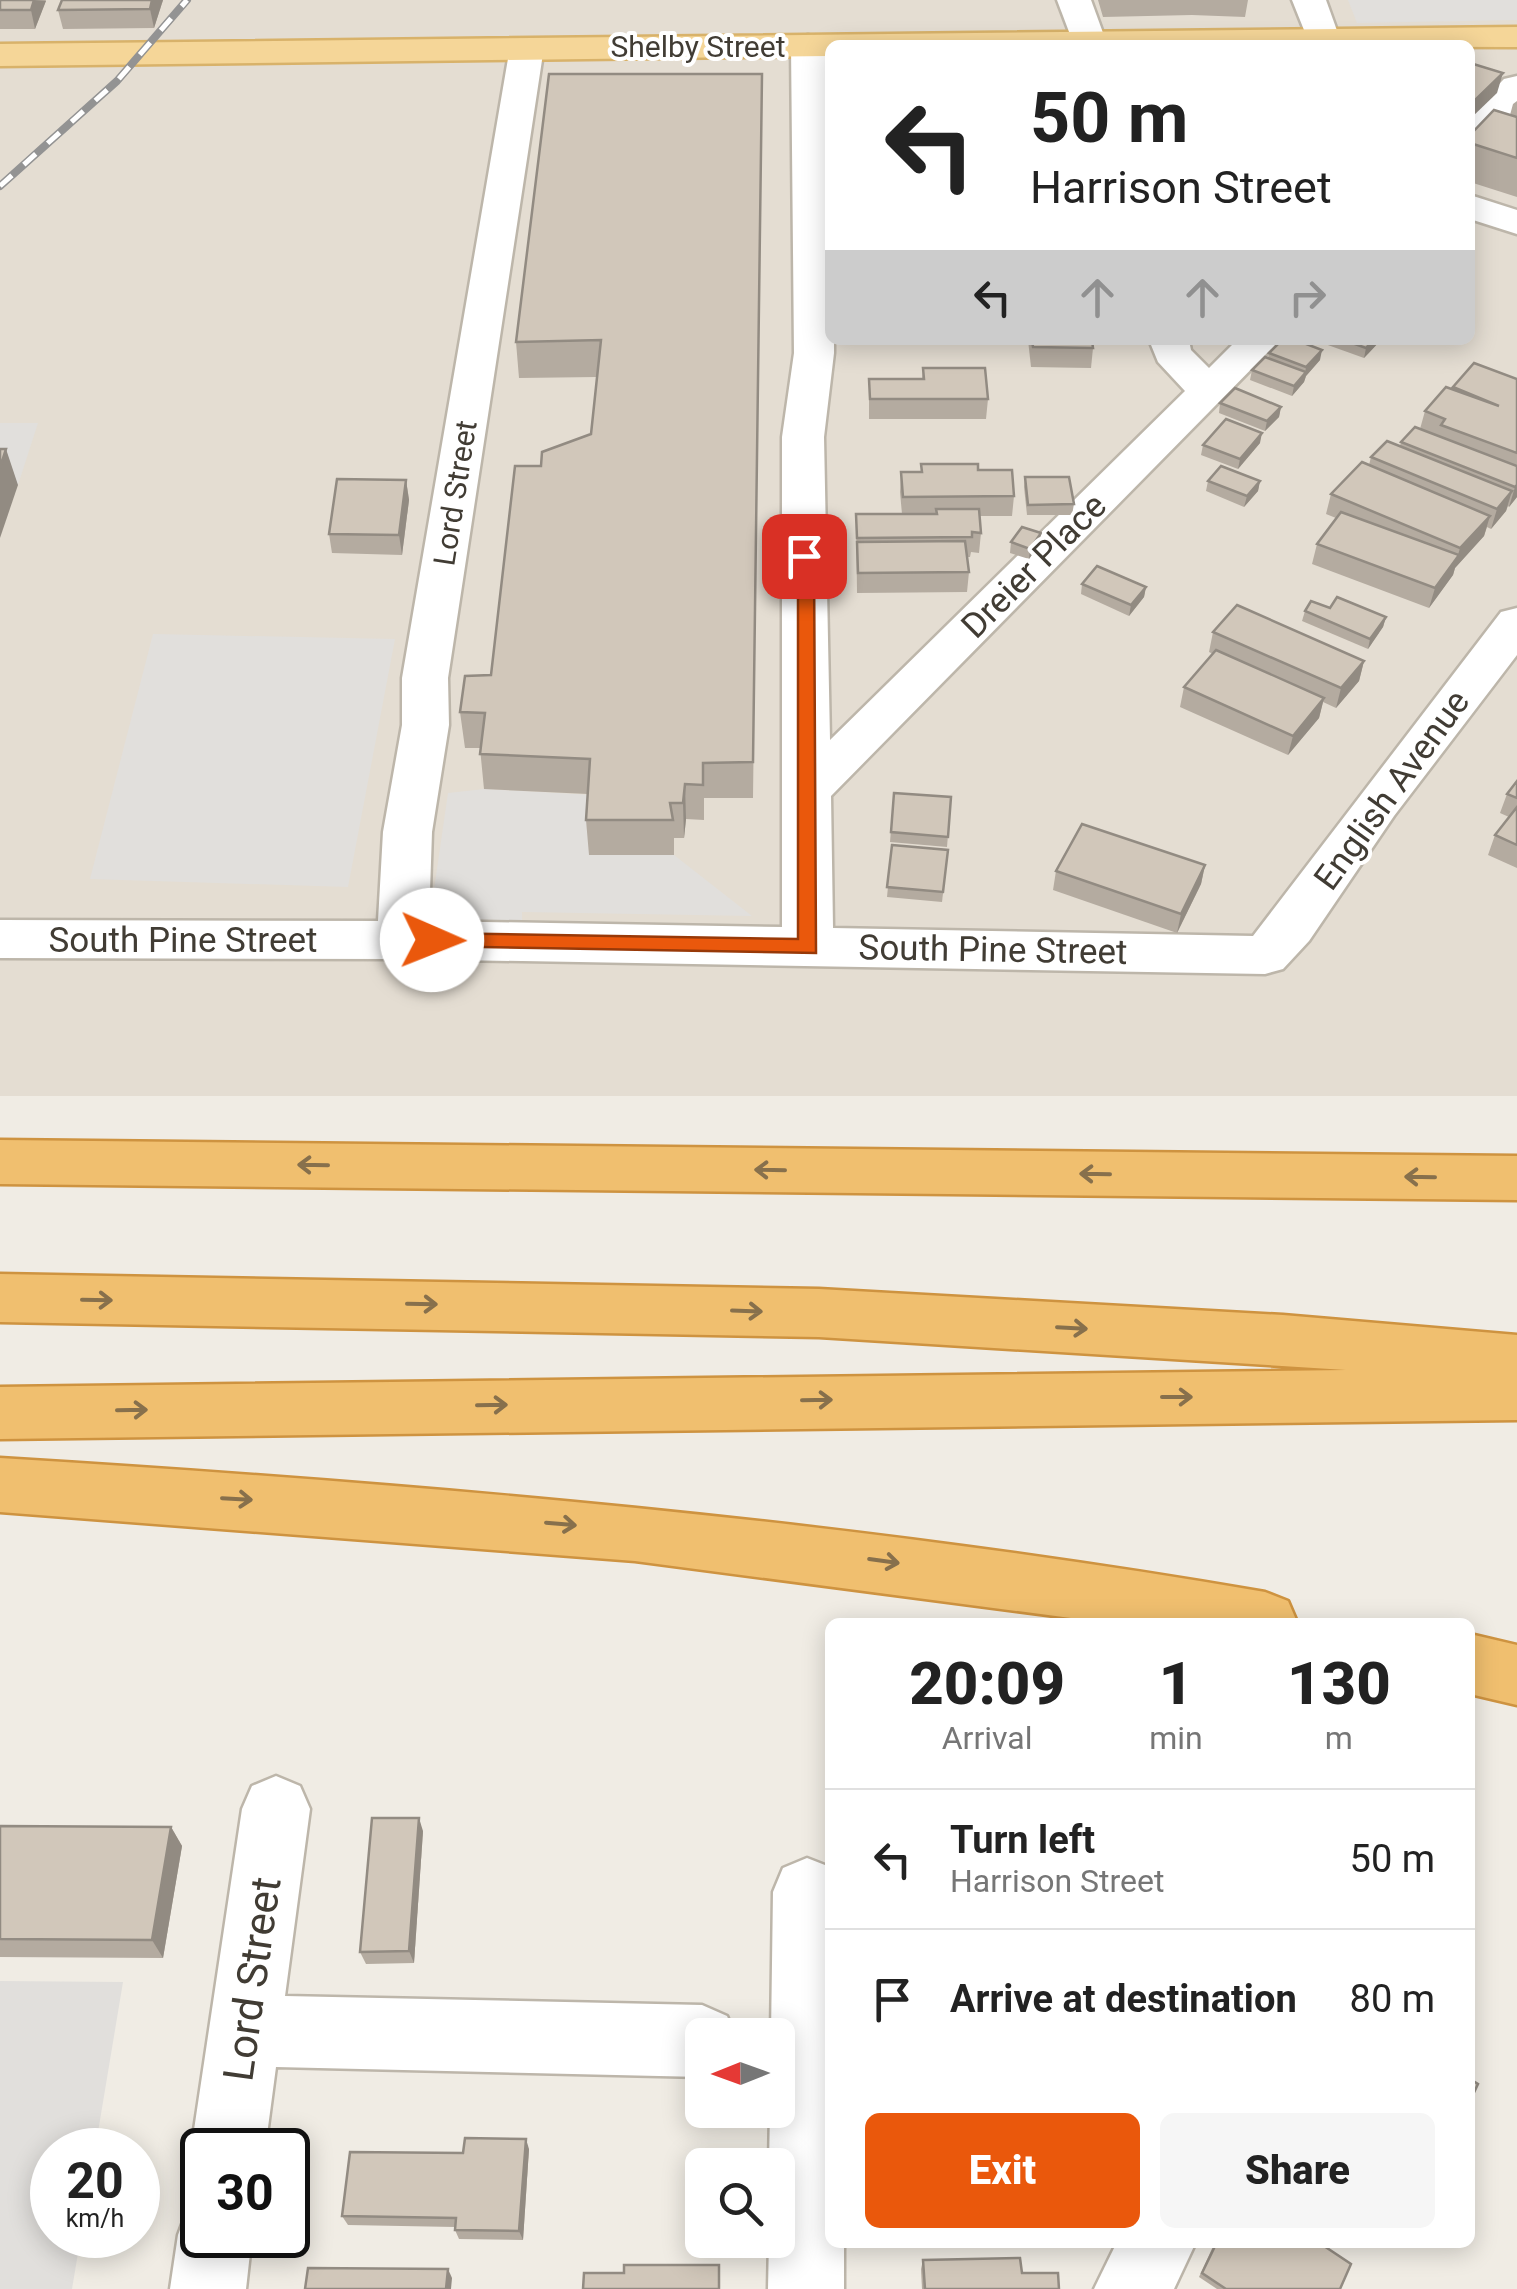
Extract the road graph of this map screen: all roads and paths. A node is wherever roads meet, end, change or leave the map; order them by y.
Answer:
1 (1074, 0) edge
2 (1309, 0) edge
3 (1517, 37) edge
4 (1323, 39) junction
5 (1090, 40) edge
6 (1206, 40) edge
7 (808, 45) junction
8 (825, 45) edge
9 (527, 47) junction
10 (0, 55) edge
11 (1517, 87) edge
12 (1475, 129) edge
13 (1475, 208) edge
14 (1517, 223) edge
15 (1170, 345) edge
16 (1255, 345) edge
17 (1208, 391) junction
18 (1517, 623) edge
19 (808, 791) junction
20 (0, 939) edge
21 (402, 940) junction
22 (808, 947) junction
23 (1265, 955) joint
24 (0, 1162) edge
25 (1517, 1178) edge
26 (0, 1298) edge
27 (1517, 1360) edge
28 (1517, 1394) edge
29 (0, 1412) edge
30 (0, 1485) edge
31 (1242, 1618) edge
32 (1475, 1665) edge
33 (1517, 1675) edge
34 (276, 1809) dead end
35 (807, 1892) dead end
36 (794, 2018) edge
37 (245, 2031) junction
38 (685, 2040) edge
39 (795, 2095) edge
40 (231, 2128) edge
41 (1156, 2248) edge
42 (213, 2258) edge
43 (208, 2289) edge
44 (806, 2289) edge
45 (1132, 2289) edge

1 - 5 street
2 - 4 street
3 - 4 main road, Shelby Street
4 - 6 main road, Shelby Street
7 - 8 main road, Shelby Street
7 - 9 main road, Shelby Street
7 - 19 street
9 - 10 main road, Shelby Street
9 - 21 street, Lord Street
11 - 12 street
13 - 14 street
15 - 17 street
16 - 17 street, Dreier Place
17 - 19 street, Dreier Place
18 - 23 street, English Avenue
19 - 22 street
20 - 21 street, South Pine Street
21 - 22 street, South Pine Street
22 - 23 street, South Pine Street
25 -> 24 highway
26 -> 27 highway
29 -> 28 highway
30 -> 31 highway
32 - 33 highway
34 - 37 street, Lord Street
35 - 36 street
37 - 38 street
37 - 40 street, Lord Street
39 - 44 street
41 - 45 street
42 - 43 street

